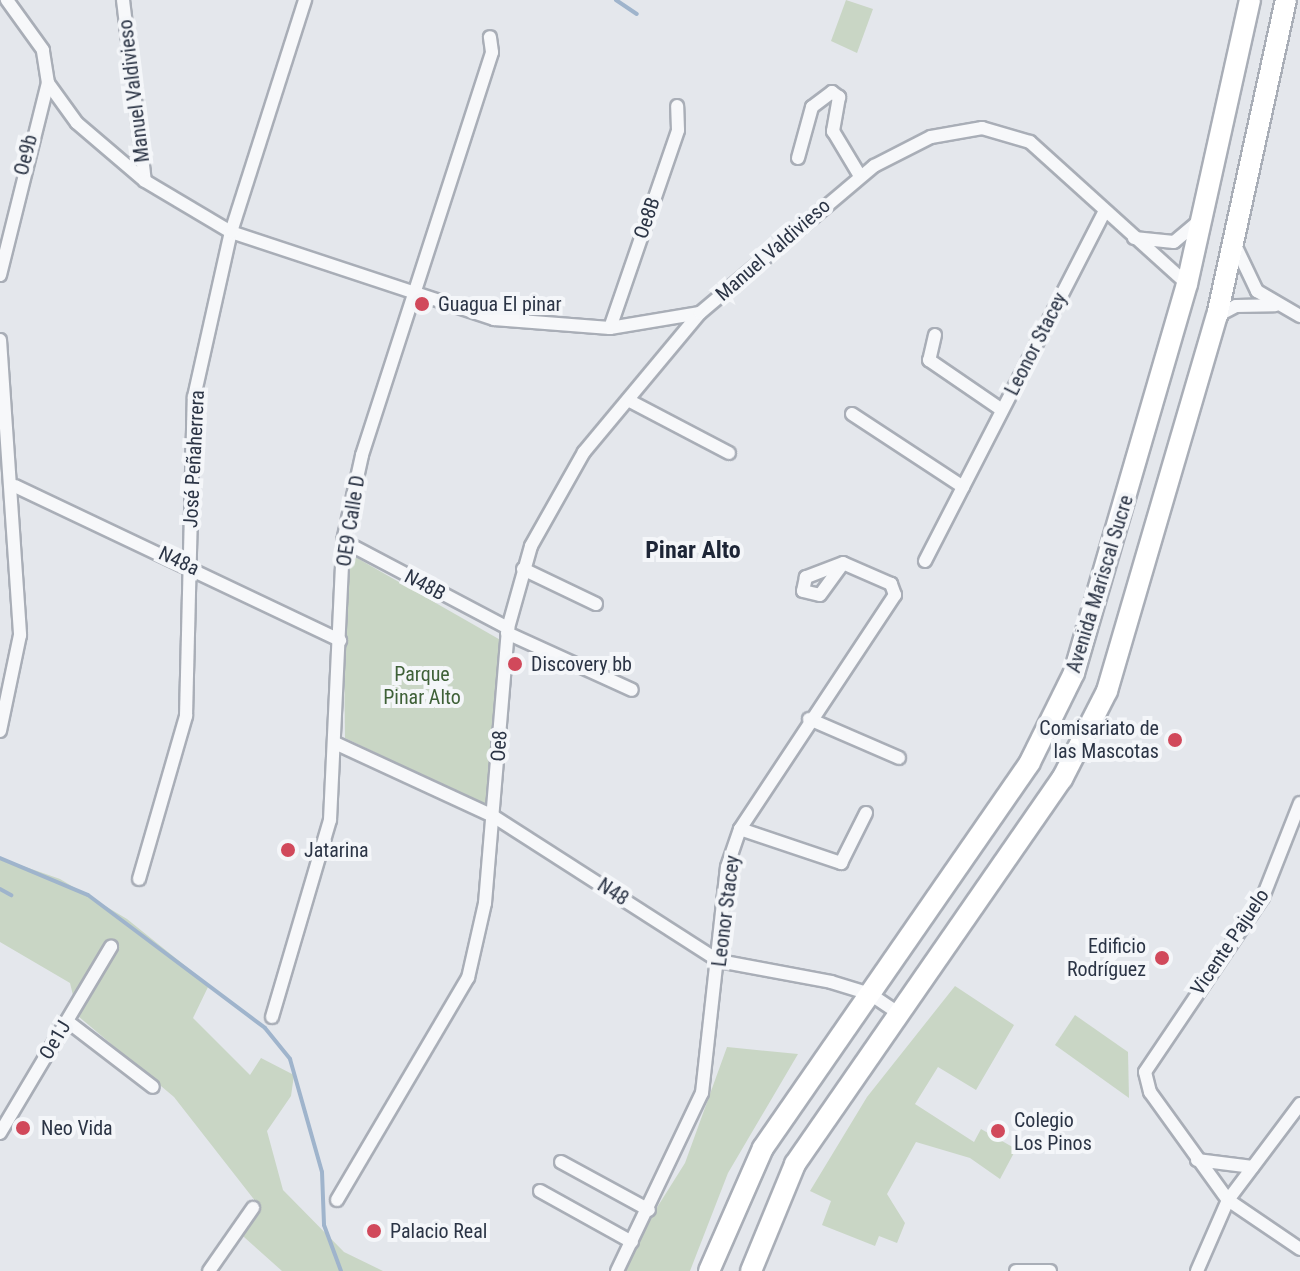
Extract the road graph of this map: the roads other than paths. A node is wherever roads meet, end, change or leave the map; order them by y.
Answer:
1 (7, 0) edge
2 (123, 0) edge
3 (305, 0) edge
4 (1250, 0) edge
5 (1286, 0) edge
6 (490, 37) dead end
7 (48, 83) junction
8 (677, 106) dead end
9 (798, 158) dead end
10 (860, 176) junction
11 (145, 181) junction
12 (1104, 212) junction
13 (1203, 217) junction
14 (231, 232) junction
15 (1233, 237) junction
16 (1134, 238) junction
17 (0, 275) edge
18 (1187, 284) junction
19 (417, 292) junction
20 (1278, 305) junction
21 (700, 313) junction
22 (1217, 316) junction
23 (1300, 316) edge
24 (610, 328) junction
25 (935, 335) dead end
26 (0, 340) edge
27 (628, 400) junction
28 (1002, 410) junction
29 (852, 414) dead end
30 (1141, 448) junction
31 (729, 453) dead end
32 (1174, 459) junction
33 (15, 486) junction
34 (963, 487) junction
35 (343, 541) junction
36 (925, 561) dead end
37 (843, 563) dead end
38 (188, 565) junction
39 (523, 569) junction
40 (596, 604) dead end
41 (507, 630) junction
42 (340, 640) junction
43 (632, 690) dead end
44 (809, 719) junction
45 (0, 731) edge
46 (335, 743) junction
47 (899, 758) dead end
48 (1300, 803) edge
49 (866, 813) dead end
50 (493, 816) junction
51 (740, 829) junction
52 (139, 879) dead end
53 (111, 947) dead end
54 (719, 961) junction
55 (870, 994) junction
56 (898, 1013) junction
57 (272, 1017) dead end
58 (67, 1021) junction
59 (153, 1087) dead end
60 (1300, 1104) edge
61 (0, 1133) edge
62 (1197, 1160) junction
63 (561, 1162) dead end
64 (1253, 1167) junction
65 (540, 1191) dead end
66 (337, 1200) dead end
67 (1228, 1200) junction
68 (253, 1208) dead end
69 (649, 1210) junction
70 (632, 1242) junction
71 (1300, 1249) edge
72 (209, 1271) edge
73 (617, 1271) edge
74 (709, 1271) edge
75 (751, 1271) edge
76 (1016, 1271) edge
77 (1050, 1271) edge
78 (1197, 1271) edge

1 - 7 street
2 - 11 street, Manuel Valdivieso
3 - 14 street, José Peñaherrera
4 - 13 main road, Avenida Mariscal Sucre
5 - 15 main road, Avenida Mariscal Sucre
6 - 19 street, OE9 Calle D
7 - 11 street, Manuel Valdivieso
7 - 17 street, Oe9b
8 - 24 street, Oe8B
9 - 10 street
10 - 12 street, Manuel Valdivieso
10 - 21 street, Manuel Valdivieso
11 - 14 street, Manuel Valdivieso
12 - 16 street, Manuel Valdivieso
12 - 28 street, Leonor Stacey
13 - 16 street
13 - 18 main road, Avenida Mariscal Sucre
14 - 19 street, Manuel Valdivieso
14 - 38 street, José Peñaherrera
15 - 20 street
15 - 22 main road, Avenida Mariscal Sucre
16 - 18 street, Manuel Valdivieso
18 - 30 main road, Avenida Mariscal Sucre
19 - 24 street, Manuel Valdivieso
19 - 35 street, OE9 Calle D
20 - 22 street
20 - 23 street
21 - 24 street, Manuel Valdivieso
21 - 27 street, Oe8
22 - 32 main road, Avenida Mariscal Sucre
25 - 28 street
26 - 33 street
27 - 31 street
27 - 39 street, Oe8
28 - 34 street, Leonor Stacey
29 - 34 street
30 - 32 main road
30 - 55 main road, Avenida Mariscal Sucre
32 - 56 main road, Avenida Mariscal Sucre
33 - 38 street, N48a
33 - 45 street
34 - 36 street, Leonor Stacey
35 - 41 street, N48B
35 - 42 street, OE9 Calle D
37 - 44 street, Leonor Stacey
38 - 42 street, N48a
38 - 52 street, José Peñaherrera
39 - 40 street
39 - 41 street, Oe8
41 - 43 street, N48B
41 - 50 street, Oe8
42 - 46 street, OE9 Calle D
44 - 47 street
44 - 51 street, Leonor Stacey
46 - 50 street, N48
46 - 57 street, OE9 Calle D
48 - 62 street, Vicente Pajuelo
49 - 51 street
50 - 54 street, N48
50 - 66 street, Oe8
51 - 54 street, Leonor Stacey
53 - 58 street, Oe1J
54 - 55 street, N48
54 - 69 street, Leonor Stacey
55 - 56 street, N48
55 - 74 main road, Avenida Mariscal Sucre
56 - 75 main road, Avenida Mariscal Sucre
58 - 59 street
58 - 61 street, Oe1J
60 - 64 street
62 - 64 street
62 - 67 street
63 - 69 street
64 - 67 street
65 - 70 street
67 - 71 street
67 - 78 street
68 - 72 street
69 - 70 street, Leonor Stacey
70 - 73 street, Leonor Stacey
76 - 77 street

